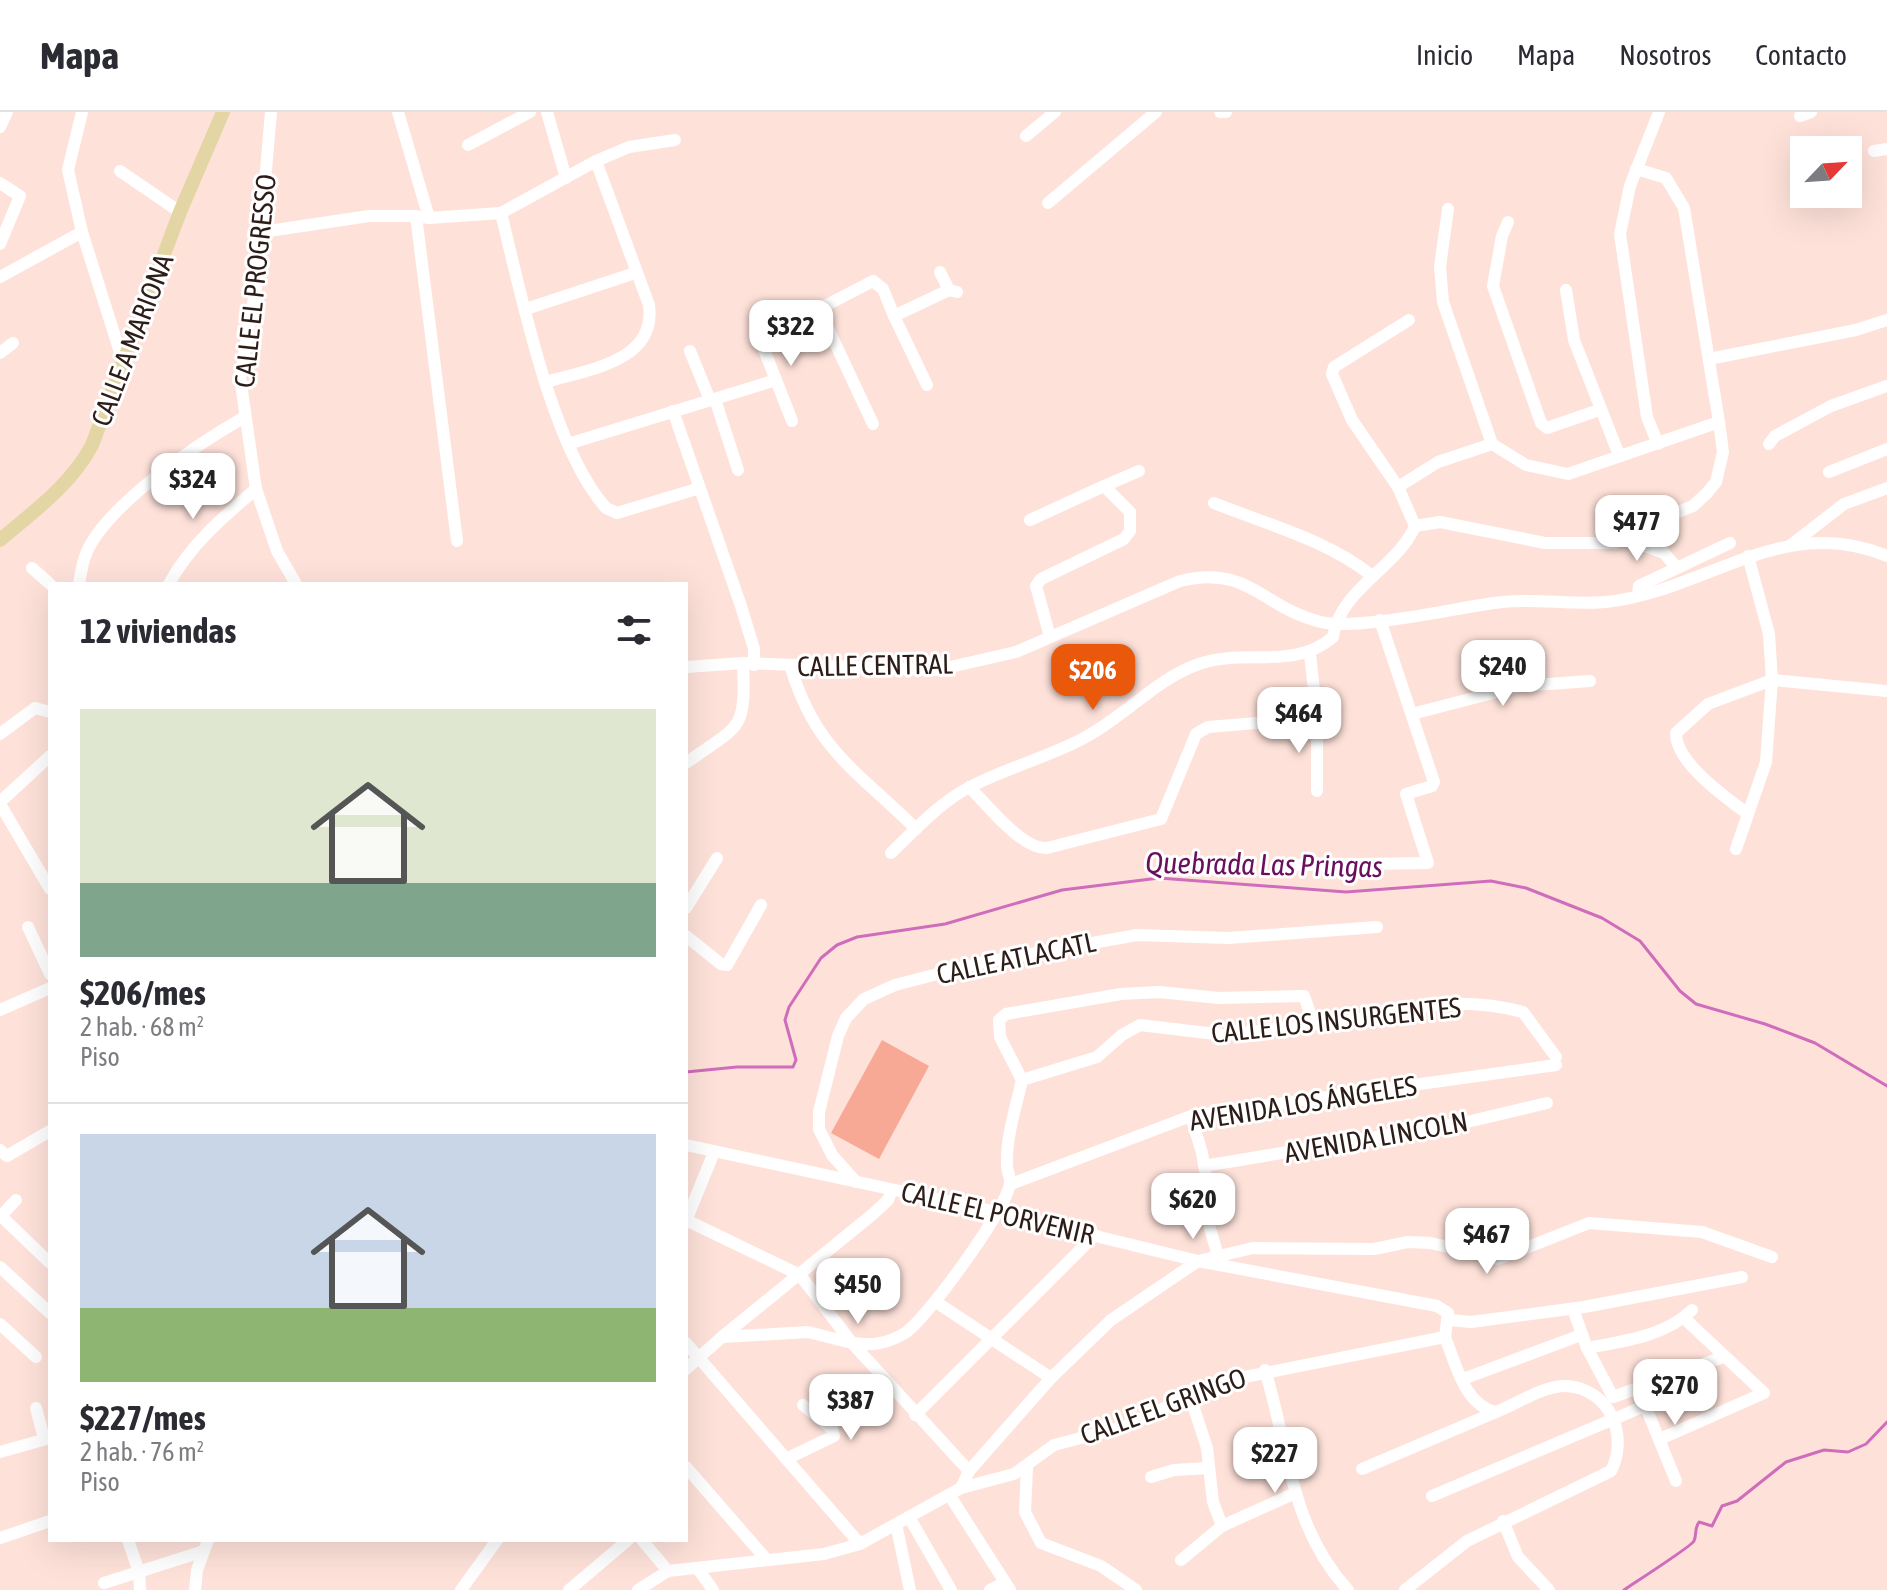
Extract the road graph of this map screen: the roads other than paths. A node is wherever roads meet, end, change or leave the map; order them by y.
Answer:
1 (7, 112) edge
2 (82, 112) edge
3 (223, 112) edge
4 (271, 112) edge
5 (398, 112) edge
6 (530, 112) edge
7 (547, 112) edge
8 (1055, 112) edge
9 (1156, 112) edge
10 (1220, 112) edge
11 (1226, 112) edge
12 (1659, 112) edge
13 (0, 127) edge
14 (1026, 136) dead end
15 (675, 140) dead end
16 (468, 145) dead end
17 (596, 161) junction
18 (1636, 169) junction
19 (120, 171) dead end
20 (566, 178) junction
21 (0, 183) edge
22 (1048, 203) dead end
23 (1448, 209) dead end
24 (180, 212) junction
25 (501, 213) junction
26 (422, 217) junction
27 (1508, 222) dead end
28 (82, 232) junction
29 (262, 232) junction
30 (0, 244) edge
31 (0, 260) edge
32 (940, 272) dead end
33 (635, 273) junction
34 (3, 275) edge
35 (1566, 290) dead end
36 (526, 309) junction
37 (819, 309) junction
38 (894, 316) junction
39 (1409, 320) dead end
40 (1887, 320) edge
41 (13, 343) dead end
42 (690, 351) dead end
43 (0, 353) edge
44 (1709, 359) junction
45 (124, 365) junction
46 (776, 380) junction
47 (546, 382) junction
48 (927, 385) dead end
49 (1887, 386) edge
50 (712, 399) junction
51 (1599, 410) junction
52 (673, 411) junction
53 (243, 418) junction
54 (792, 421) dead end
55 (1719, 422) junction
56 (873, 424) dead end
57 (568, 444) junction
58 (1492, 444) junction
59 (1658, 444) junction
60 (1769, 444) dead end
61 (1887, 449) edge
62 (1619, 455) junction
63 (738, 470) dead end
64 (1139, 471) dead end
65 (1829, 472) dead end
66 (1104, 486) junction
67 (1398, 487) junction
68 (700, 488) junction
69 (1887, 488) edge
70 (256, 489) junction
71 (1214, 503) dead end
72 (1030, 520) dead end
73 (1415, 526) junction
74 (1623, 538) junction
75 (0, 540) edge
76 (457, 541) dead end
77 (1730, 543) dead end
78 (1790, 545) junction
79 (1748, 556) junction
80 (1887, 556) edge
81 (32, 568) dead end
82 (1677, 568) junction
83 (1371, 575) junction
84 (48, 582) edge
85 (79, 582) edge
86 (170, 582) edge
87 (295, 582) edge
88 (1638, 595) junction
89 (1380, 620) junction
90 (1335, 624) junction
91 (1050, 637) junction
92 (1310, 654) junction
93 (748, 664) junction
94 (688, 667) edge
95 (791, 668) junction
96 (1772, 680) junction
97 (1590, 681) dead end
98 (1887, 691) edge
99 (48, 711) edge
100 (1412, 714) junction
101 (1317, 718) junction
102 (0, 734) edge
103 (48, 758) edge
104 (688, 761) edge
105 (969, 787) junction
106 (1317, 791) dead end
107 (0, 803) edge
108 (1748, 814) junction
109 (916, 829) junction
110 (1736, 849) dead end
111 (891, 853) dead end
112 (717, 858) dead end
113 (1297, 865) dead end
114 (48, 885) edge
115 (688, 899) edge
116 (761, 905) dead end
117 (28, 927) dead end
118 (1377, 927) dead end
119 (688, 937) edge
120 (48, 970) edge
121 (48, 989) edge
122 (0, 1010) edge
123 (1319, 1021) junction
124 (1556, 1061) joint
125 (1022, 1080) junction
126 (1547, 1103) dead end
127 (1191, 1116) junction
128 (48, 1132) edge
129 (692, 1147) edge
130 (0, 1150) edge
131 (714, 1152) junction
132 (1204, 1166) junction
133 (856, 1182) junction
134 (1011, 1184) junction
135 (892, 1190) junction
136 (16, 1200) dead end
137 (997, 1212) junction
138 (2, 1213) edge
139 (688, 1215) edge
140 (688, 1221) edge
141 (1095, 1235) junction
142 (1218, 1256) junction
143 (1772, 1257) dead end
144 (48, 1261) edge
145 (1198, 1261) junction
146 (0, 1267) edge
147 (800, 1275) junction
148 (1742, 1277) dead end
149 (936, 1302) junction
150 (1573, 1309) junction
151 (48, 1311) edge
152 (1449, 1316) junction
153 (0, 1324) edge
154 (991, 1335) junction
155 (1581, 1335) junction
156 (722, 1337) junction
157 (1445, 1337) junction
158 (852, 1343) junction
159 (688, 1345) edge
160 (1587, 1348) junction
161 (36, 1357) dead end
162 (699, 1357) junction
163 (1723, 1357) junction
164 (688, 1367) edge
165 (1265, 1370) junction
166 (1051, 1378) junction
167 (1463, 1379) junction
168 (1638, 1388) junction
169 (1190, 1396) junction
170 (803, 1405) dead end
171 (1647, 1405) junction
172 (36, 1408) dead end
173 (1496, 1412) junction
174 (915, 1415) junction
175 (1612, 1419) junction
176 (47, 1438) edge
177 (1660, 1439) junction
178 (0, 1452) edge
179 (786, 1459) junction
180 (1027, 1467) junction
181 (1209, 1468) junction
182 (688, 1469) edge
183 (1362, 1469) dead end
184 (969, 1471) junction
185 (1151, 1477) dead end
186 (1676, 1481) dead end
187 (956, 1492) junction
188 (1293, 1494) junction
189 (1432, 1496) dead end
190 (909, 1517) junction
191 (1503, 1521) junction
192 (48, 1522) edge
193 (896, 1524) junction
194 (1222, 1526) junction
195 (0, 1538) edge
196 (129, 1542) edge
197 (496, 1542) edge
198 (626, 1542) edge
199 (644, 1542) edge
200 (860, 1544) junction
201 (206, 1545) edge
202 (766, 1559) junction
203 (1181, 1560) dead end
204 (698, 1569) junction
205 (668, 1571) junction
206 (139, 1572) junction
207 (104, 1583) dead end
208 (1007, 1586) edge
209 (140, 1590) edge
210 (195, 1590) edge
211 (461, 1590) edge
212 (569, 1590) edge
213 (638, 1590) edge
214 (713, 1590) edge
215 (910, 1590) edge
216 (951, 1590) edge
217 (990, 1590) edge
218 (1136, 1590) edge
219 (1348, 1590) edge
220 (1405, 1590) edge
221 (1549, 1590) edge

1 - 13 street
2 - 28 street
3 - 24 main road, CALLE A MARIONA
4 - 29 street, CALLE EL PROGRESSO
5 - 26 street
6 - 16 street
7 - 20 street
8 - 14 street
9 - 22 street
10 - 11 street
12 - 18 street
15 - 17 street
17 - 20 street
17 - 33 street
18 - 44 street
18 - 59 street
19 - 24 street
20 - 25 street
21 - 30 street
23 - 58 street
24 - 45 main road, CALLE A MARIONA
25 - 26 street
25 - 36 street
26 - 29 street
26 - 76 street
27 - 51 street
28 - 34 street
28 - 45 street
29 - 53 street, CALLE EL PROGRESSO
31 - 34 street
32 - 38 street
33 - 36 street
33 - 47 street
35 - 51 street
36 - 47 street
37 - 38 street
37 - 46 street
37 - 56 street
38 - 48 street
39 - 67 street
40 - 44 street
41 - 43 street
42 - 50 street
44 - 55 street
45 - 75 main road, CALLE A MARIONA
46 - 50 street
46 - 54 street
47 - 57 street
49 - 60 street
50 - 52 street
50 - 63 street
51 - 62 street
52 - 57 street
52 - 68 street
53 - 70 street, CALLE EL PROGRESSO
53 - 85 street
55 - 59 street
55 - 74 street
57 - 68 street
58 - 62 street
58 - 67 street
59 - 62 street
61 - 65 street
64 - 66 street
66 - 72 street
66 - 91 street
67 - 73 street
68 - 93 street
69 - 78 street
70 - 86 street
70 - 87 street, CALLE EL PROGRESSO
71 - 83 street
73 - 74 street
73 - 83 street
74 - 82 street
77 - 82 street
78 - 79 street, CALLE CENTRAL
78 - 80 street, CALLE CENTRAL
79 - 88 street, CALLE CENTRAL
79 - 96 street
81 - 84 street
82 - 88 street
83 - 90 street
88 - 89 street, CALLE CENTRAL
89 - 90 street, CALLE CENTRAL
89 - 100 street
90 - 91 street, CALLE CENTRAL
90 - 92 street
91 - 95 street, CALLE CENTRAL
92 - 101 street
92 - 105 street
93 - 94 street, CALLE CENTRAL
93 - 95 street, CALLE CENTRAL
93 - 104 street
95 - 109 street
96 - 98 street
96 - 108 street
96 - 108 street
97 - 100 street
99 - 102 street
100 - 113 street
101 - 105 street
101 - 106 street
103 - 107 street
105 - 109 street
107 - 114 street
108 - 110 street
109 - 111 street
112 - 115 street
116 - 119 street
117 - 120 street
118 - 133 street, CALLE ATLACATL
121 - 122 street
123 - 124 street, CALLE LOS INSURGENTES
123 - 125 street, CALLE LOS INSURGENTES
123 - 125 street
124 - 127 street, AVENIDA LOS ÁNGELES
125 - 134 street
126 - 132 street, AVENIDA LINCOLN
127 - 132 street
127 - 134 street, AVENIDA LOS ÁNGELES
128 - 130 street
129 - 131 street, CALLE EL PORVENIR
131 - 133 street, CALLE EL PORVENIR
131 - 139 street
132 - 142 street
133 - 135 street, CALLE EL PORVENIR
134 - 137 street
135 - 137 street, CALLE EL PORVENIR
135 - 147 street
136 - 138 street
137 - 141 street, CALLE EL PORVENIR
137 - 149 street
138 - 144 street
140 - 147 street
141 - 145 street, CALLE EL PORVENIR
141 - 154 street
142 - 143 street
142 - 145 street
145 - 152 street, CALLE EL PORVENIR
145 - 166 street
146 - 151 street
147 - 156 street
147 - 158 street
148 - 150 street, CALLE EL PORVENIR
149 - 154 street
149 - 158 street
150 - 152 street, CALLE EL PORVENIR
150 - 155 street
152 - 157 street
153 - 161 street
154 - 166 street
154 - 174 street
155 - 160 street
155 - 167 street
156 - 158 street
156 - 162 street
157 - 165 street, CALLE EL GRINGO
157 - 167 street
158 - 174 street
159 - 162 street
160 - 163 street
160 - 168 street
162 - 164 street
162 - 179 street
163 - 168 street
163 - 177 street
165 - 169 street, CALLE EL GRINGO
165 - 188 street
166 - 184 street
167 - 173 street
168 - 171 street
169 - 180 street, CALLE EL GRINGO
169 - 181 street
170 - 179 street
171 - 175 street
171 - 177 street
172 - 176 street
173 - 175 street
173 - 183 street
174 - 184 street
175 - 189 street
175 - 191 street
176 - 178 street
177 - 186 street
179 - 200 street
180 - 187 street, CALLE EL GRINGO
180 - 218 street
181 - 185 street
181 - 194 street
182 - 202 street
184 - 187 street
187 - 190 street, CALLE EL GRINGO
187 - 208 street
188 - 194 street
188 - 219 street
190 - 193 street, CALLE EL GRINGO
190 - 216 street
191 - 220 street
191 - 221 street
192 - 195 street
193 - 200 street, CALLE EL GRINGO
193 - 215 street
194 - 203 street
196 - 206 street
197 - 211 street
198 - 212 street
199 - 205 street
200 - 202 street, CALLE EL GRINGO
201 - 206 street
201 - 210 street
202 - 204 street, CALLE EL GRINGO
204 - 205 street, CALLE EL GRINGO
204 - 214 street
205 - 213 street
206 - 207 street
206 - 209 street
208 - 217 street

